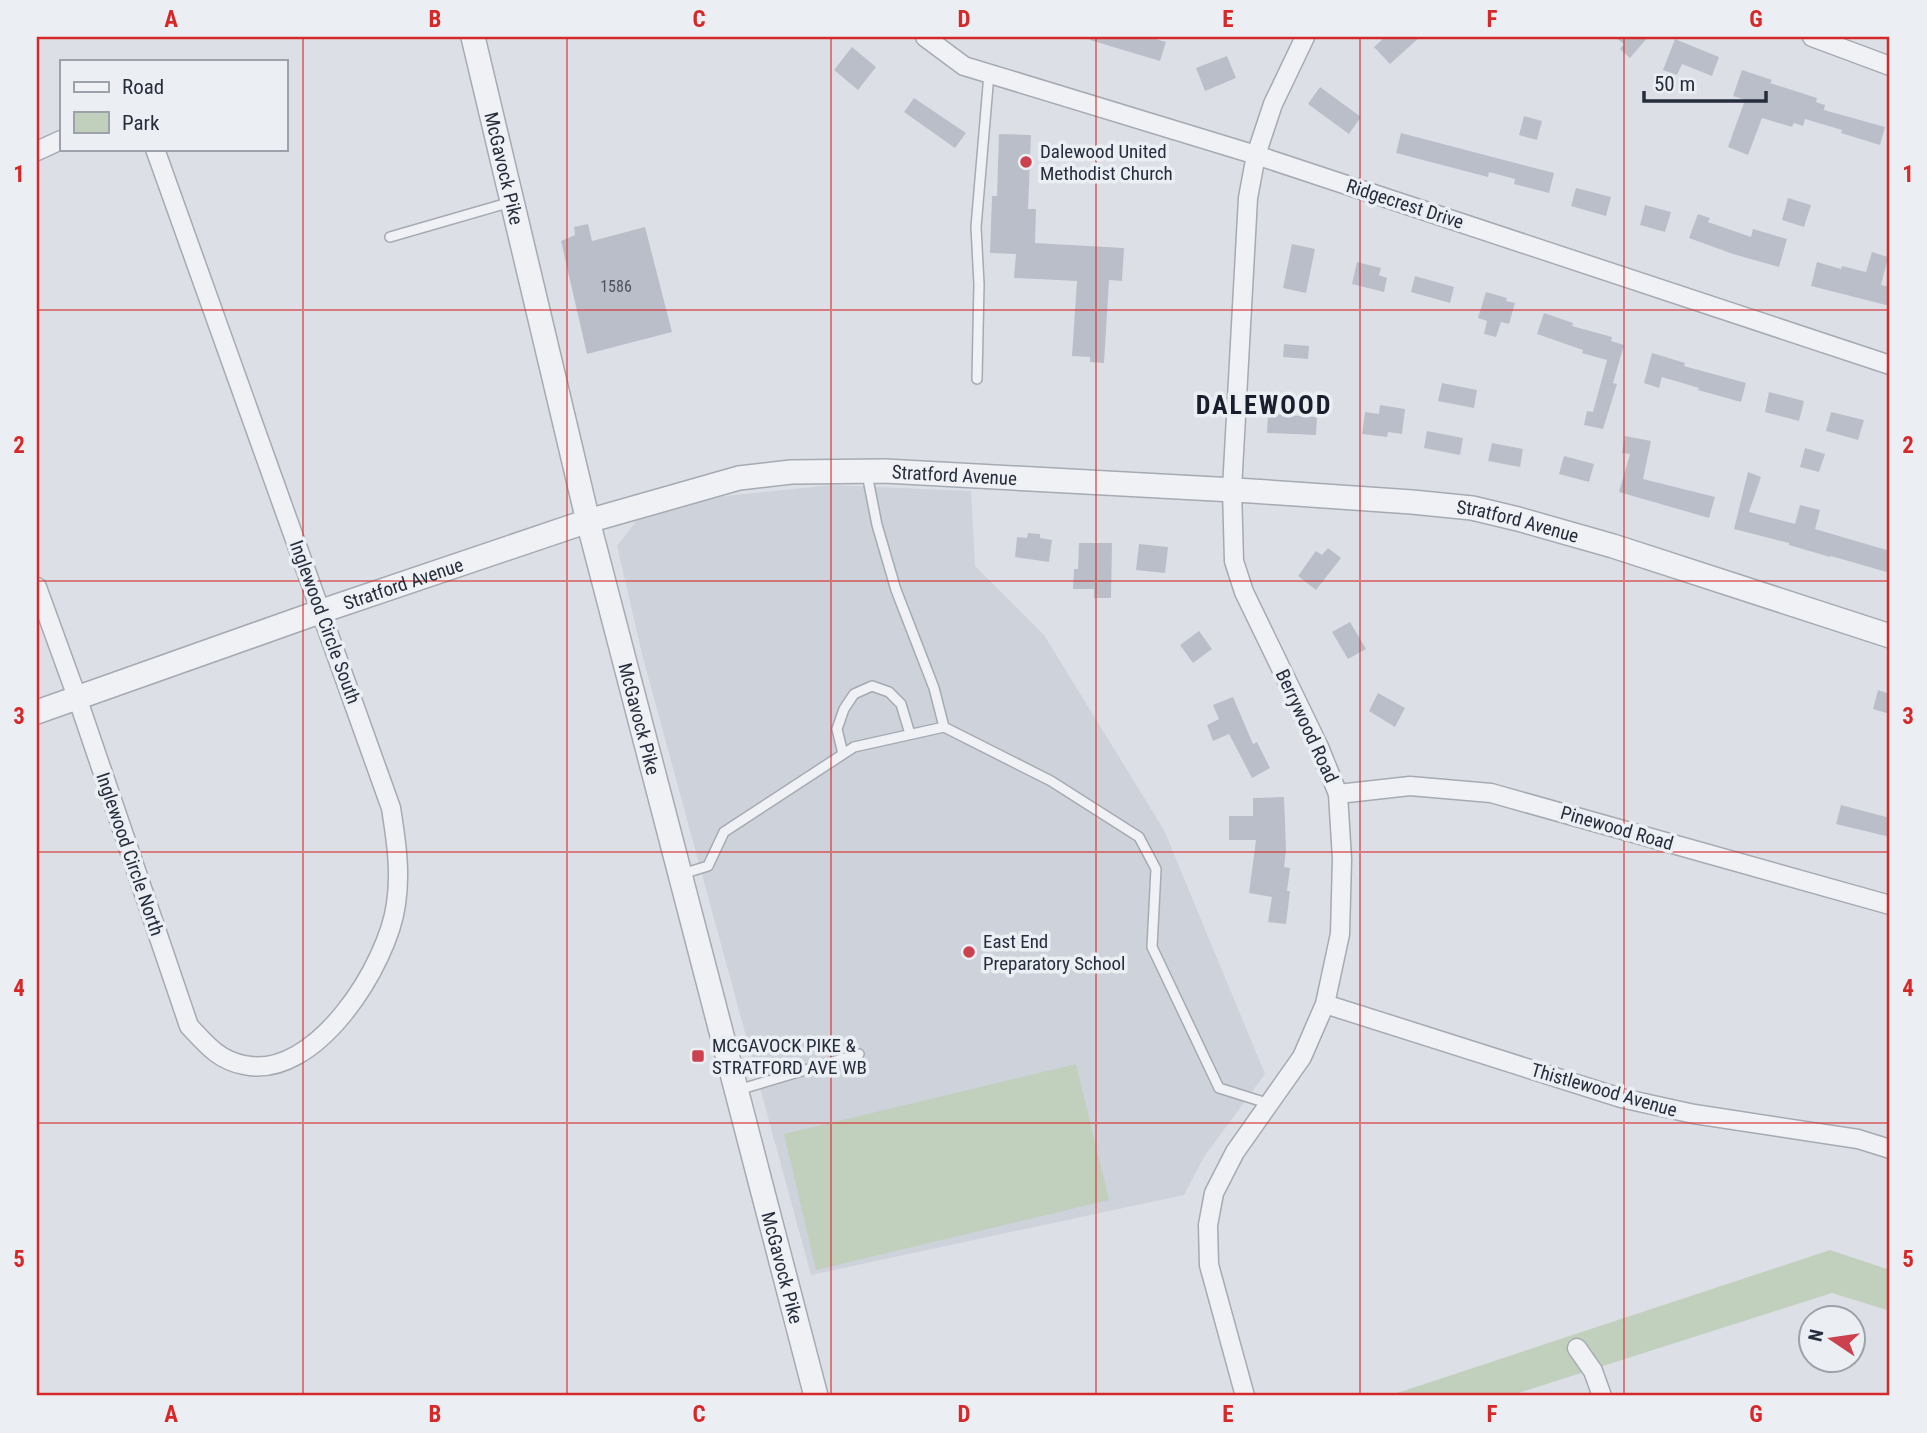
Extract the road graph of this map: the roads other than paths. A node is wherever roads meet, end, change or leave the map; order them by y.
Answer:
1 (474, 37) edge
2 (925, 37) edge
3 (1305, 37) edge
4 (1812, 37) edge
5 (1890, 66) edge
6 (989, 74) junction
7 (60, 140) edge
8 (37, 150) edge
9 (155, 150) edge
10 (1256, 155) junction
11 (513, 201) junction
12 (390, 237) dead end
13 (1890, 365) edge
14 (977, 379) dead end
15 (866, 471) junction
16 (1232, 489) junction
17 (588, 521) junction
18 (37, 587) edge
19 (322, 611) junction
20 (1890, 636) edge
21 (77, 697) junction
22 (37, 712) edge
23 (944, 727) junction
24 (910, 734) junction
25 (843, 754) junction
26 (1338, 794) junction
27 (681, 874) junction
28 (1890, 905) edge
29 (1325, 1004) junction
30 (859, 1054) dead end
31 (275, 1065) joint
32 (738, 1090) junction
33 (1270, 1104) junction
34 (1890, 1149) edge
35 (1577, 1348) dead end
36 (816, 1396) edge
37 (1245, 1396) edge
38 (1602, 1396) edge

1 - 11 street, McGavock Pike
2 - 6 street, Ridgecrest Drive
3 - 10 street, Berrywood Road
4 - 5 street
6 - 10 street, Ridgecrest Drive
6 - 14 lane
7 - 8 street
9 - 19 street, Inglewood Circle South
10 - 13 street, Ridgecrest Drive
10 - 16 street, Berrywood Road
11 - 12 lane
11 - 17 street, McGavock Pike
15 - 16 street, Stratford Avenue
15 - 17 street, Stratford Avenue
15 - 23 lane
16 - 20 street, Stratford Avenue
16 - 26 street, Berrywood Road
17 - 19 street, Stratford Avenue
17 - 27 street, McGavock Pike
18 - 21 street, Inglewood Circle North
19 - 21 street, Stratford Avenue
19 - 31 street, Inglewood Circle South
21 - 22 street, Stratford Avenue
21 - 31 street, Inglewood Circle North
23 - 24 lane
23 - 33 lane
24 - 25 lane
24 - 25 lane
25 - 27 lane
26 - 28 street, Pinewood Road
26 - 29 street, Berrywood Road
27 - 32 street, McGavock Pike
29 - 33 street, Berrywood Road
29 - 34 street, Thistlewood Avenue
30 - 32 lane
32 - 36 street, McGavock Pike
33 - 37 street, Berrywood Road
35 - 38 street

